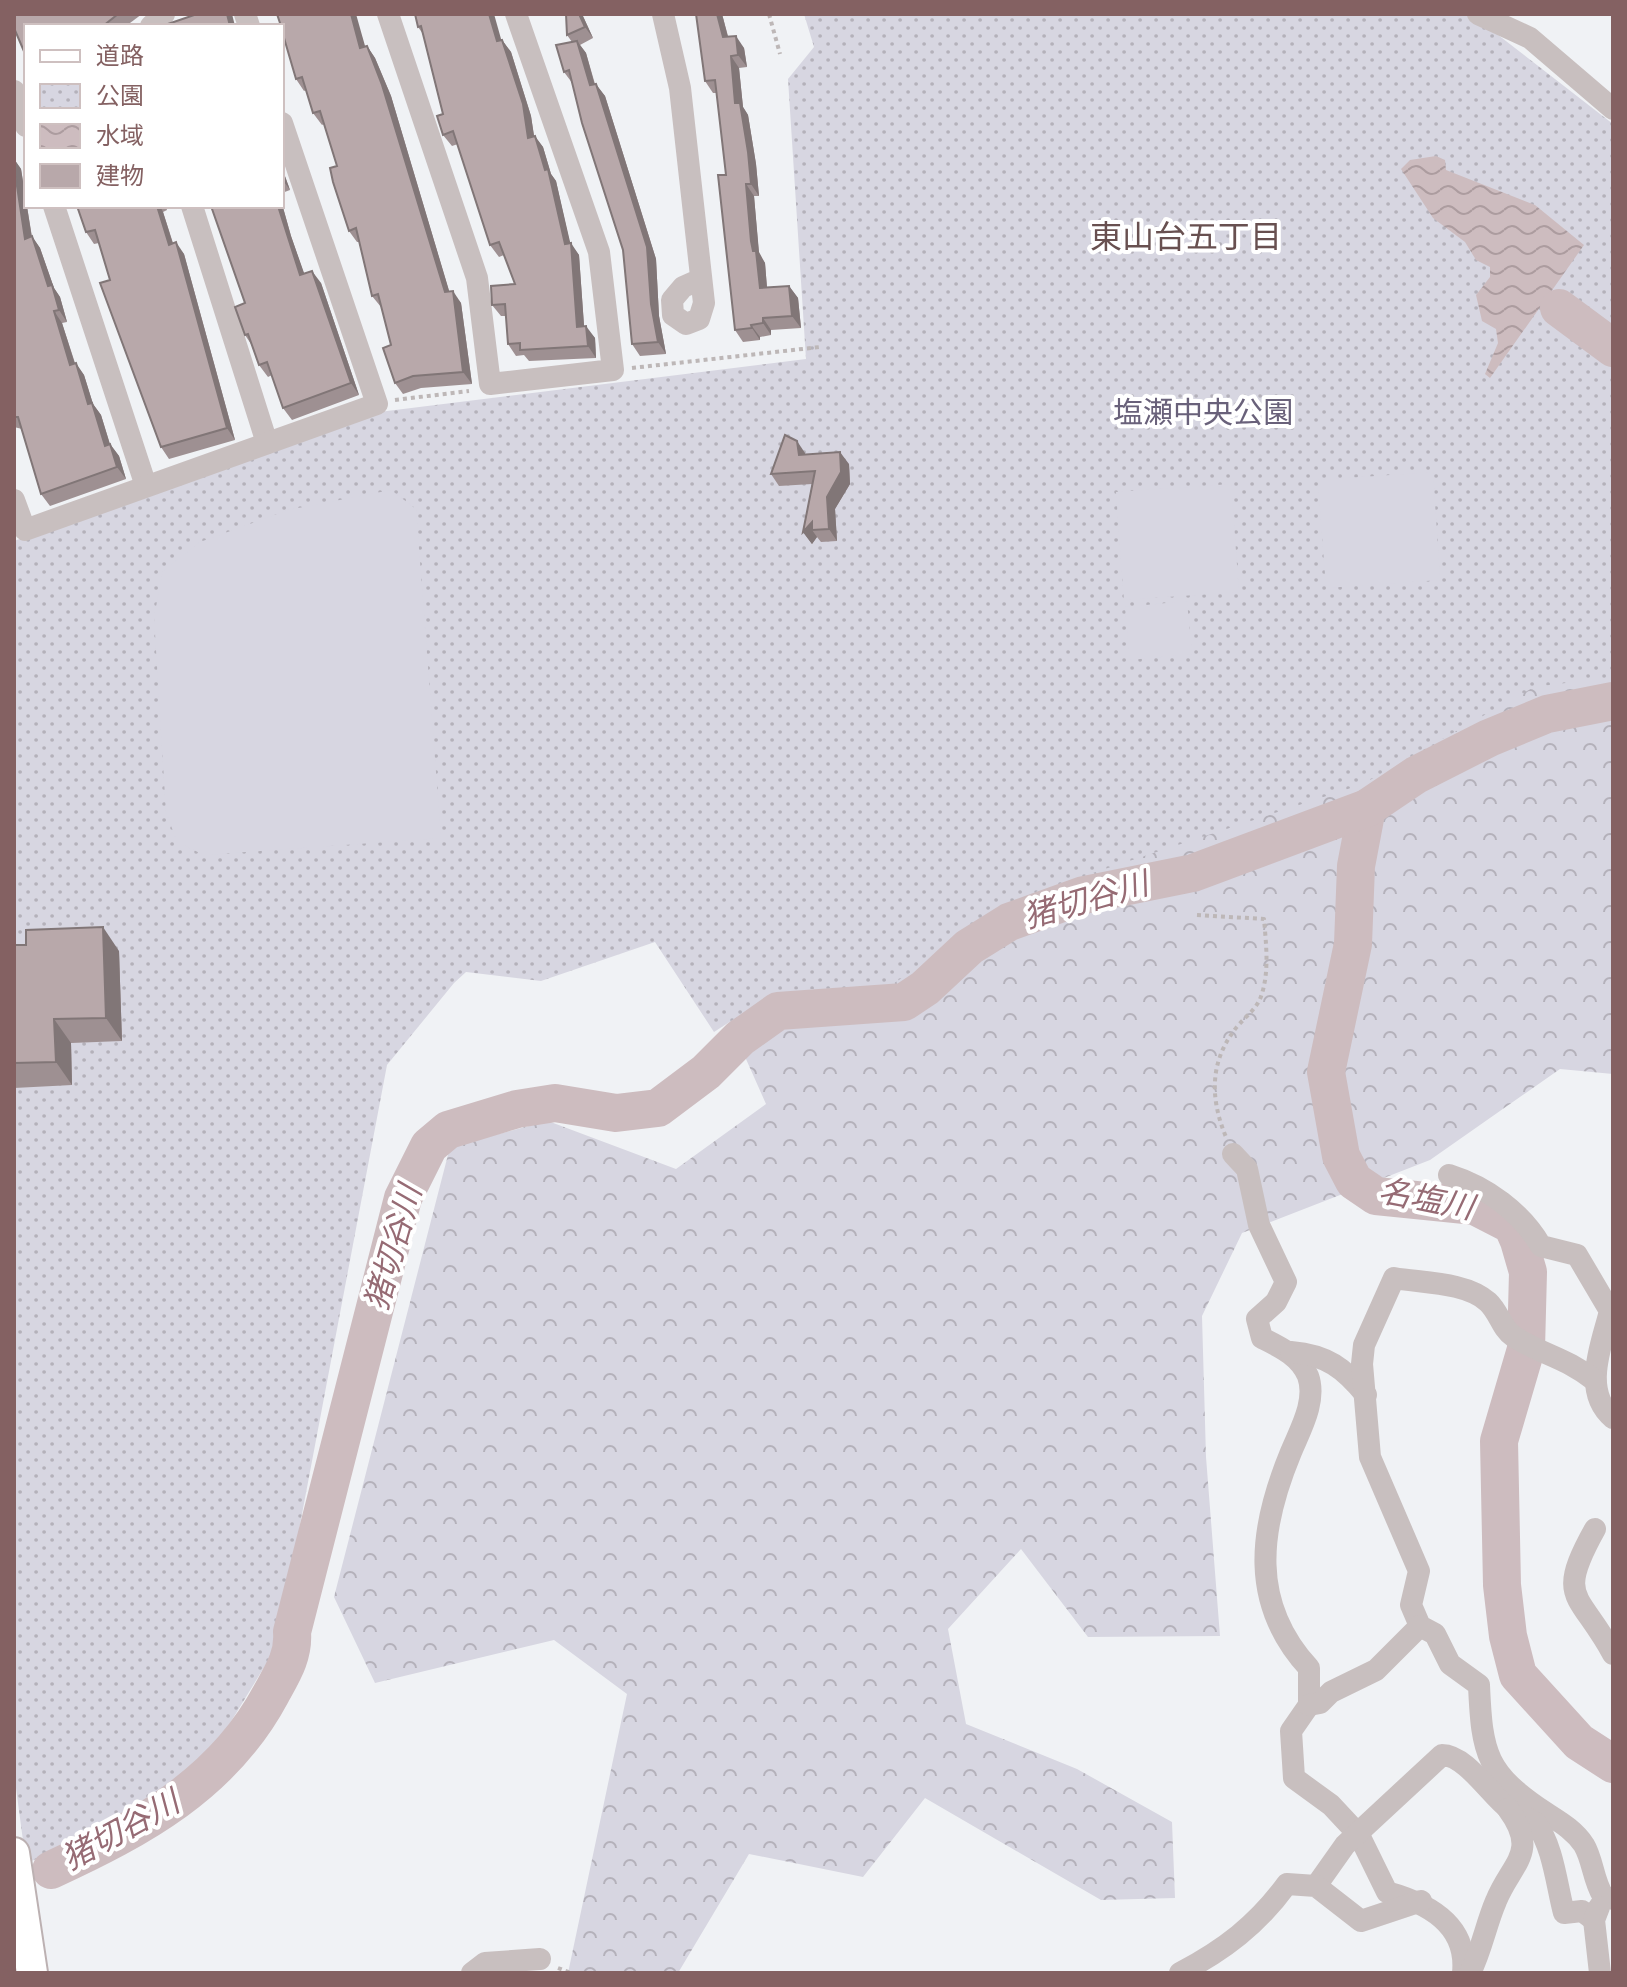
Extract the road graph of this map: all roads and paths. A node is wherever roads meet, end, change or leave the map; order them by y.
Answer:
1 (388, 14) edge
2 (516, 14) edge
3 (663, 14) edge
4 (769, 14) edge
5 (1478, 14) edge
6 (780, 54) dead end
7 (18, 96) edge
8 (1613, 109) edge
9 (24, 118) edge
10 (284, 129) edge
11 (55, 208) edge
12 (193, 208) edge
13 (701, 279) dead end
14 (820, 347) dead end
15 (613, 370) junction
16 (490, 384) junction
17 (377, 404) junction
18 (267, 443) junction
19 (146, 486) junction
20 (14, 500) edge
21 (1197, 915) dead end
22 (1233, 1154) joint
23 (1449, 1175) dead end
24 (1291, 1352) junction
25 (1594, 1380) junction
26 (1367, 1396) junction
27 (1613, 1418) edge
28 (1595, 1529) dead end
29 (1420, 1626) junction
30 (1613, 1654) edge
31 (1309, 1705) junction
32 (1508, 1809) junction
33 (1359, 1835) junction
34 (14, 1853) edge
35 (1316, 1886) junction
36 (1608, 1898) edge
37 (1421, 1901) junction
38 (1594, 1920) junction
39 (540, 1959) dead end
40 (32, 1973) edge
41 (472, 1973) edge
42 (1180, 1973) edge
43 (1463, 1973) edge
44 (1470, 1973) edge
45 (1600, 1973) edge

1 - 16 street
2 - 15 street
3 - 13 street
4 - 6 path
5 - 8 street
7 - 9 street
10 - 17 street
11 - 19 street
12 - 18 street
14 - 15 path
15 - 16 street
16 - 17 path
17 - 18 street
18 - 19 street
19 - 20 street
21 - 22 path
22 - 24 street
23 - 25 street
24 - 26 street
24 - 31 street
25 - 26 street
25 - 27 street
26 - 29 street
28 - 30 street
29 - 31 street
29 - 36 street
31 - 33 street
32 - 33 street
32 - 38 street
32 - 44 street
33 - 35 street
33 - 37 street
34 - 40 street
35 - 37 street
35 - 42 street
36 - 38 street
37 - 43 street
38 - 45 street
39 - 41 street

